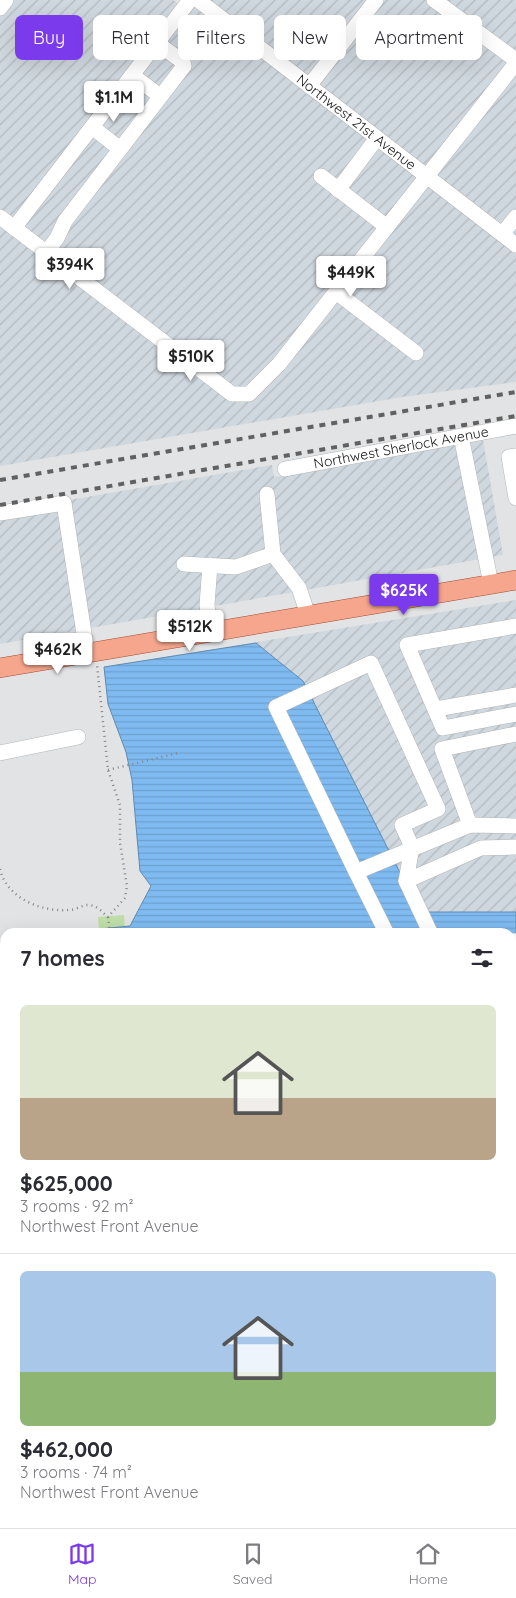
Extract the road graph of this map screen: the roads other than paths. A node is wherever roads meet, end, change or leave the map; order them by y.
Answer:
1 (6, 0) edge
2 (190, 0) edge
3 (198, 0) edge
4 (376, 0) edge
5 (434, 0) edge
6 (0, 8) edge
7 (168, 29) edge
8 (168, 51) edge
9 (144, 60) edge
10 (516, 62) edge
11 (132, 75) junction
12 (309, 86) junction
13 (160, 96) junction
14 (92, 127) junction
15 (377, 138) junction
16 (119, 148) junction
17 (321, 176) dead end
18 (427, 176) junction
19 (338, 190) junction
20 (0, 217) edge
21 (516, 217) edge
22 (387, 227) junction
23 (14, 228) junction
24 (502, 234) junction
25 (516, 245) edge
26 (46, 253) junction
27 (336, 292) junction
28 (416, 353) dead end
29 (516, 426) edge
30 (461, 436) junction
31 (516, 456) edge
32 (285, 469) dead end
33 (267, 494) dead end
34 (516, 498) edge
35 (0, 513) edge
36 (273, 554) junction
37 (184, 564) dead end
38 (210, 566) junction
39 (516, 580) edge
40 (491, 584) junction
41 (308, 615) junction
42 (516, 626) edge
43 (210, 631) junction
44 (91, 652) junction
45 (0, 668) edge
46 (516, 695) edge
47 (436, 709) junction
48 (516, 714) edge
49 (516, 734) edge
50 (78, 737) dead end
51 (0, 753) edge
52 (470, 825) junction
53 (516, 826) edge
54 (412, 847) junction
55 (516, 847) edge
56 (356, 872) junction
57 (406, 882) junction
58 (384, 928) edge
59 (428, 928) edge

1 - 6 street
2 - 7 street
3 - 12 street, Northwest 21st Avenue
4 - 12 street
5 - 10 street
8 - 13 street
9 - 11 street
10 - 18 street
11 - 13 street
11 - 14 street
12 - 15 street, Northwest 21st Avenue
13 - 16 street
14 - 16 street
14 - 23 street
15 - 18 street, Northwest 21st Avenue
15 - 19 street
16 - 26 street
17 - 19 street
18 - 22 street
18 - 24 street, Northwest 21st Avenue
19 - 22 street
20 - 23 street
21 - 24 street
22 - 27 street
23 - 26 street
24 - 25 street, Northwest 21st Avenue
26 - 27 street
27 - 28 street
29 - 30 street, Northwest Sherlock Avenue
30 - 32 street, Northwest Sherlock Avenue
30 - 40 street
31 - 34 street
33 - 36 street
35 - 44 street
36 - 38 street
36 - 41 street
37 - 38 street
38 - 43 street
39 - 40 main road
40 - 41 main road
41 - 43 main road
42 - 47 street
43 - 44 main road
44 - 45 main road
46 - 47 street
47 - 48 street
49 - 52 street
50 - 51 street
52 - 53 street
52 - 54 street
54 - 56 street
54 - 56 street
54 - 57 street
55 - 57 street
56 - 58 street
57 - 59 street

